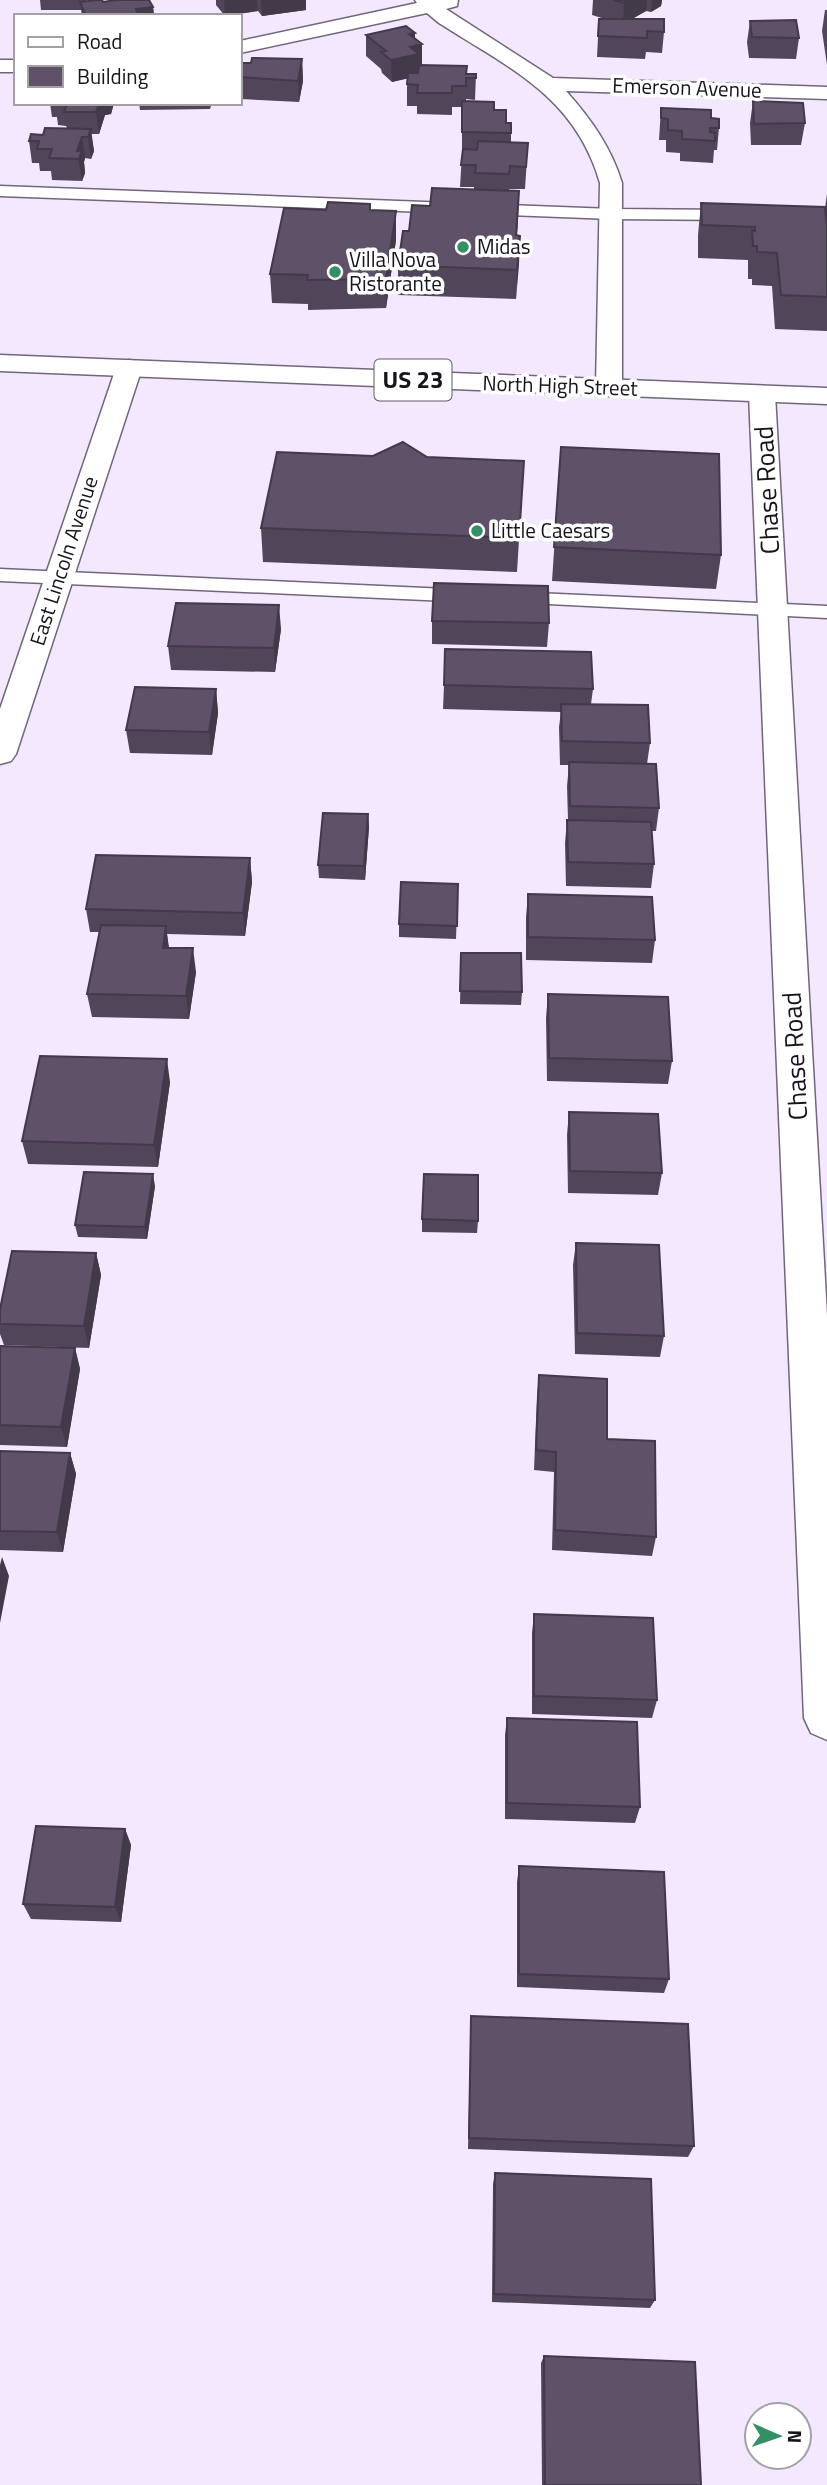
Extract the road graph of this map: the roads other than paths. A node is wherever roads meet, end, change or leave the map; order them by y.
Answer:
1 (459, 0) edge
2 (428, 3) edge
3 (242, 47) edge
4 (548, 84) junction
5 (827, 93) edge
6 (0, 191) edge
7 (612, 214) junction
8 (747, 215) edge
9 (0, 363) edge
10 (129, 368) junction
11 (609, 388) junction
12 (762, 394) junction
13 (827, 396) edge
14 (0, 575) edge
15 (59, 578) junction
16 (773, 610) junction
17 (827, 612) edge
18 (0, 754) edge
19 (827, 1718) edge

1 - 2 street
2 - 3 street
2 - 4 street
4 - 5 street, Emerson Avenue
4 - 7 street
6 - 7 lane
7 - 8 lane
7 - 11 street
9 - 10 street, North High Street / US 23
10 - 11 street, North High Street / US 23
10 - 15 street, East Lincoln Avenue
11 - 12 street, North High Street / US 23
12 - 13 street, North High Street / US 23
12 - 16 street, Chase Road
14 - 15 lane
15 - 16 lane
15 - 18 street, East Lincoln Avenue
16 - 17 lane
16 - 19 street, Chase Road

